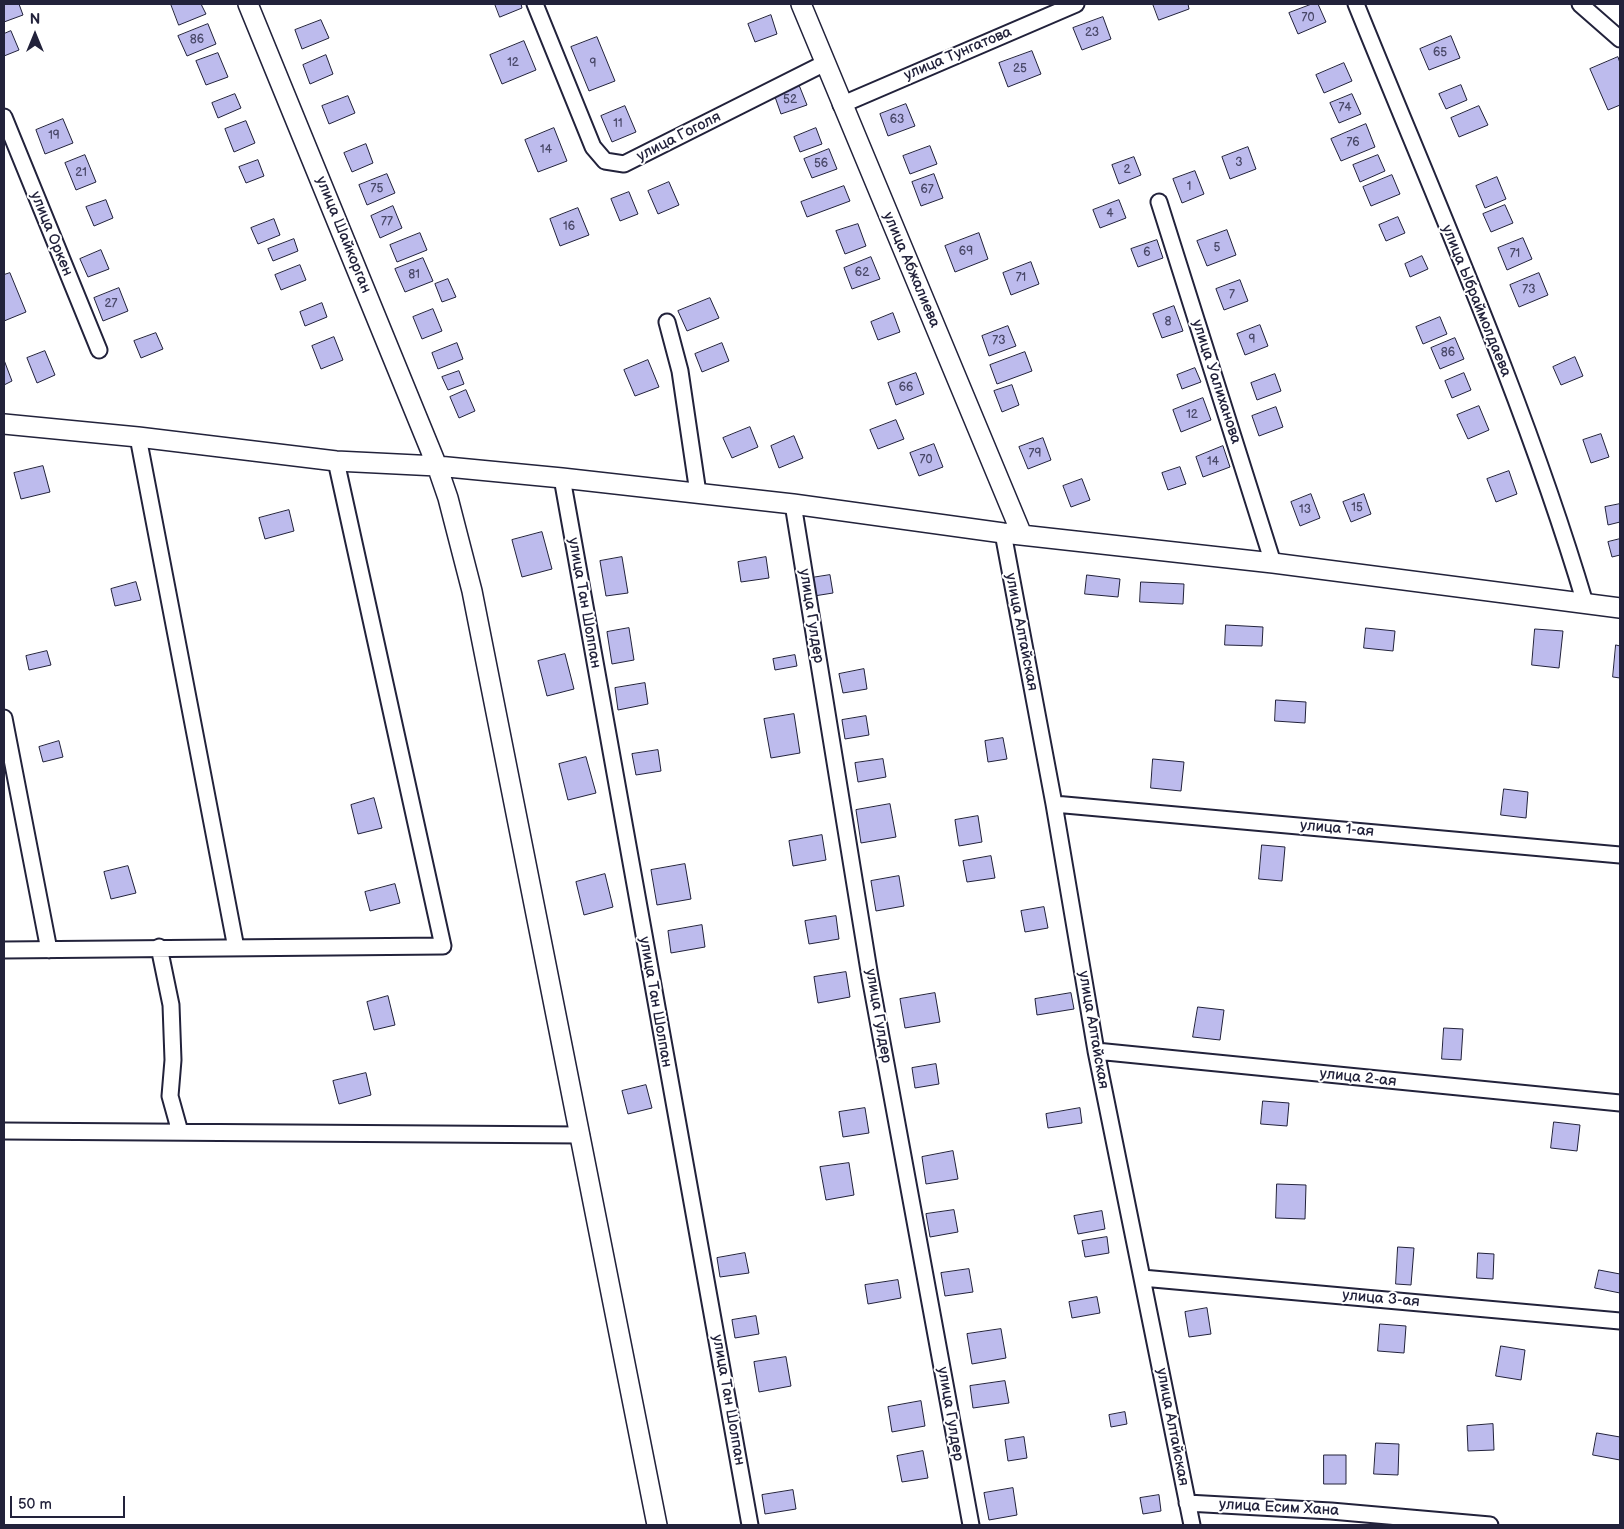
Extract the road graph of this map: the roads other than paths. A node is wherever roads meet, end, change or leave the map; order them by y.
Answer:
1 (248, 4) edge
2 (535, 4) edge
3 (801, 4) edge
4 (1076, 4) edge
5 (1356, 4) edge
6 (1580, 4) edge
7 (1620, 39) edge
8 (825, 63) junction
9 (841, 105) junction
10 (4, 117) edge
11 (1159, 202) dead end
12 (667, 322) dead end
13 (99, 350) dead end
14 (4, 424) edge
15 (138, 437) junction
16 (336, 461) junction
17 (437, 466) junction
18 (562, 478) junction
19 (698, 493) junction
20 (793, 504) junction
21 (1003, 533) junction
22 (1022, 536) junction
23 (1273, 563) junction
24 (1585, 603) junction
25 (1620, 608) edge
26 (4, 718) edge
27 (1054, 804) junction
28 (1620, 855) edge
29 (159, 947) junction
30 (236, 948) junction
31 (4, 950) edge
32 (49, 950) junction
33 (1096, 1050) junction
34 (1620, 1104) edge
35 (4, 1131) edge
36 (180, 1132) junction
37 (581, 1134) junction
38 (1142, 1278) junction
39 (1620, 1321) edge
40 (1187, 1503) junction
41 (657, 1525) edge
42 (750, 1525) edge
43 (971, 1525) edge
44 (1192, 1525) edge
45 (1490, 1525) edge

1 - 17 street, улица Шайкорган
2 - 8 street, улица Гоголя
3 - 8 street, улица Абжалиева
4 - 9 street, улица Тунгатова
5 - 24 street, улица Ыбраймолдаева
6 - 7 street
8 - 9 street, улица Абжалиева
9 - 22 street, улица Абжалиева
10 - 13 street, улица Оркен
11 - 23 street, улица Уалиханова
12 - 19 street
14 - 15 street
15 - 16 street
15 - 30 street
16 - 17 street
16 - 30 street
17 - 18 street
17 - 37 street, улица Шайкорган
18 - 19 street
18 - 42 street, улица Тан Шолпан
19 - 20 street
20 - 21 street
20 - 43 street, улица Гулдер
21 - 22 street
21 - 27 street, улица Алтайская
22 - 23 street
23 - 24 street
24 - 25 street
26 - 32 street
27 - 28 street, улица 1-ая
27 - 33 street, улица Алтайская
29 - 30 street
29 - 32 street
29 - 36 street
31 - 32 street
33 - 34 street, улица 2-ая
33 - 38 street, улица Алтайская
35 - 36 street
36 - 37 street
37 - 41 street, улица Шайкорган
38 - 39 street, улица 3-ая
38 - 40 street, улица Алтайская
40 - 44 street, улица Алтайская
40 - 45 street, улица Есим Хана

